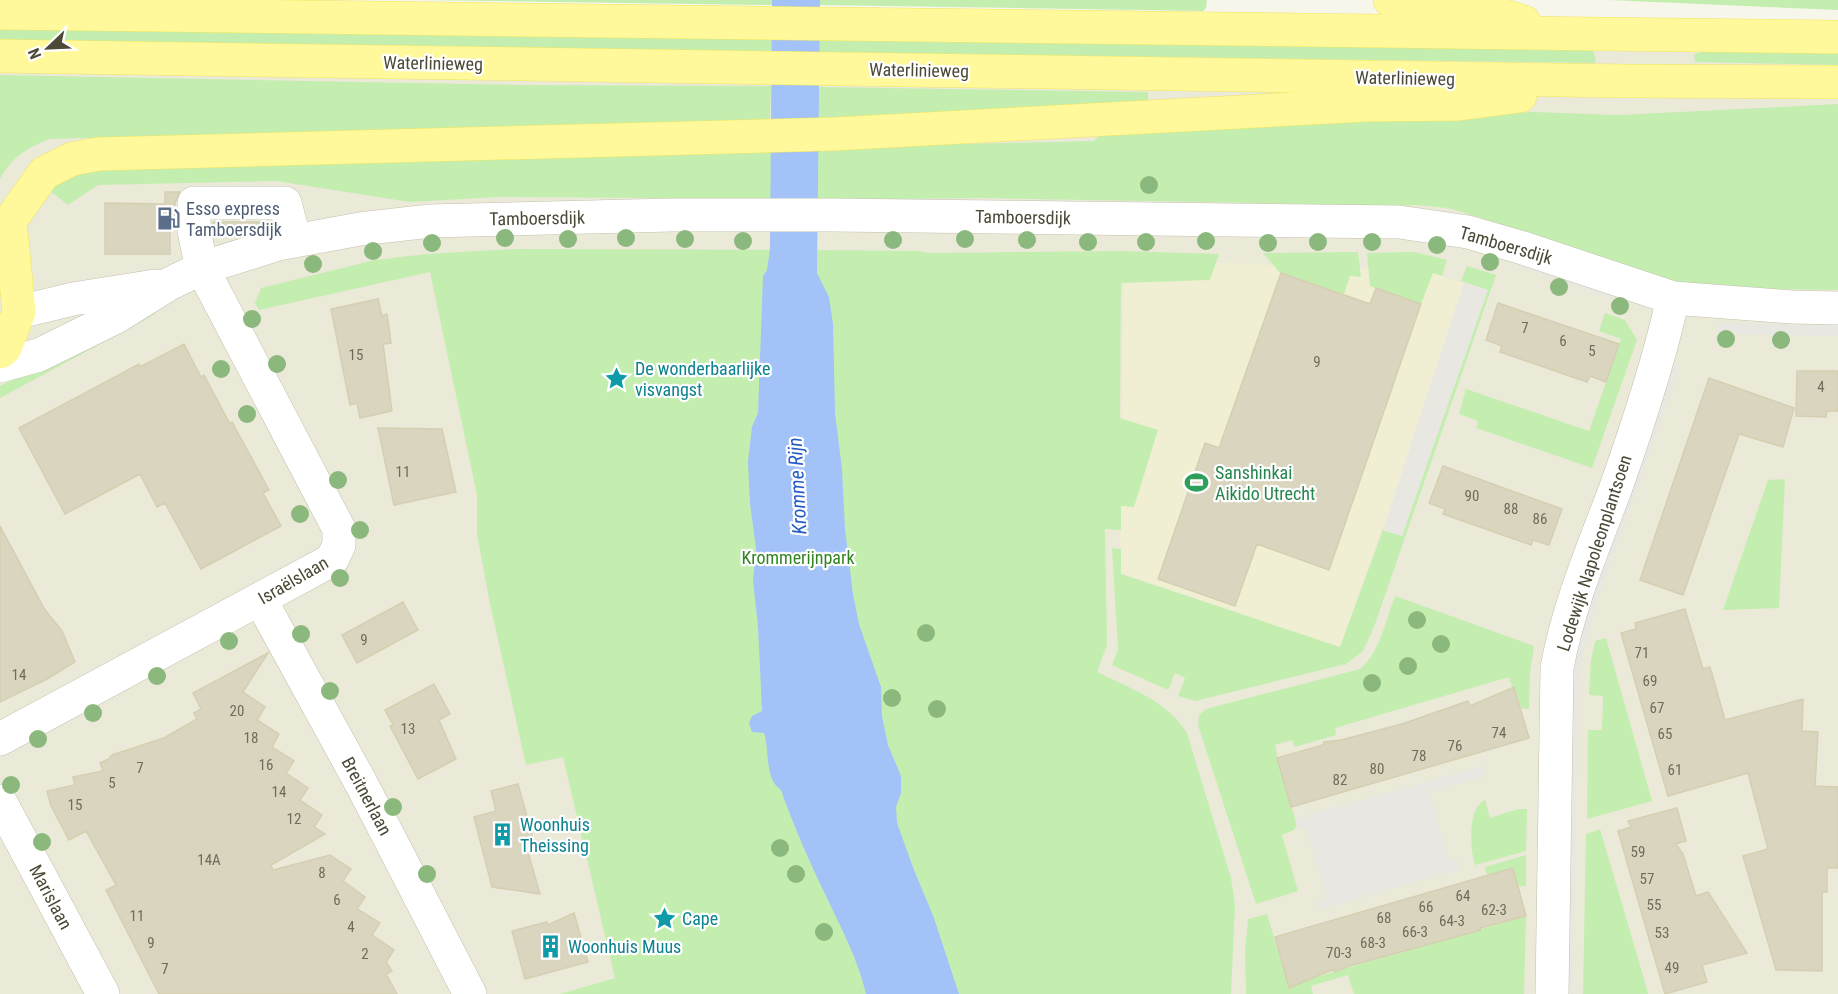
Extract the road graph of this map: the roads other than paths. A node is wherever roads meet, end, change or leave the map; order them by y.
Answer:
1 (1390, 0) edge
2 (0, 13) edge
3 (1560, 33) junction
4 (1838, 37) edge
5 (0, 56) edge
6 (1629, 81) junction
7 (1838, 82) edge
8 (295, 241) junction
9 (202, 268) junction
10 (169, 284) junction
11 (1673, 298) junction
12 (1838, 308) edge
13 (19, 312) junction
14 (0, 352) edge
15 (0, 366) edge
16 (260, 599) junction
17 (0, 739) edge
18 (0, 801) edge
19 (103, 994) edge
20 (470, 994) edge
21 (1552, 994) edge

1 - 3 main road
2 - 3 main road
3 - 4 main road
5 - 6 main road, Waterlinieweg
6 - 7 main road, Waterlinieweg
6 - 13 main road
8 - 9 street, Tamboersdijk
8 - 9 street, Israëlslaan
8 - 11 street, Tamboersdijk
9 - 10 street, Tamboersdijk
9 - 16 street, Israëlslaan
10 - 13 street
10 - 15 street
11 - 12 street, Tamboersdijk
11 - 21 street, Lodewijk Napoleonplantsoen
13 - 14 main road
16 - 17 street, Israëlslaan
16 - 20 street, Breitnerlaan
18 - 19 street, Marislaan

